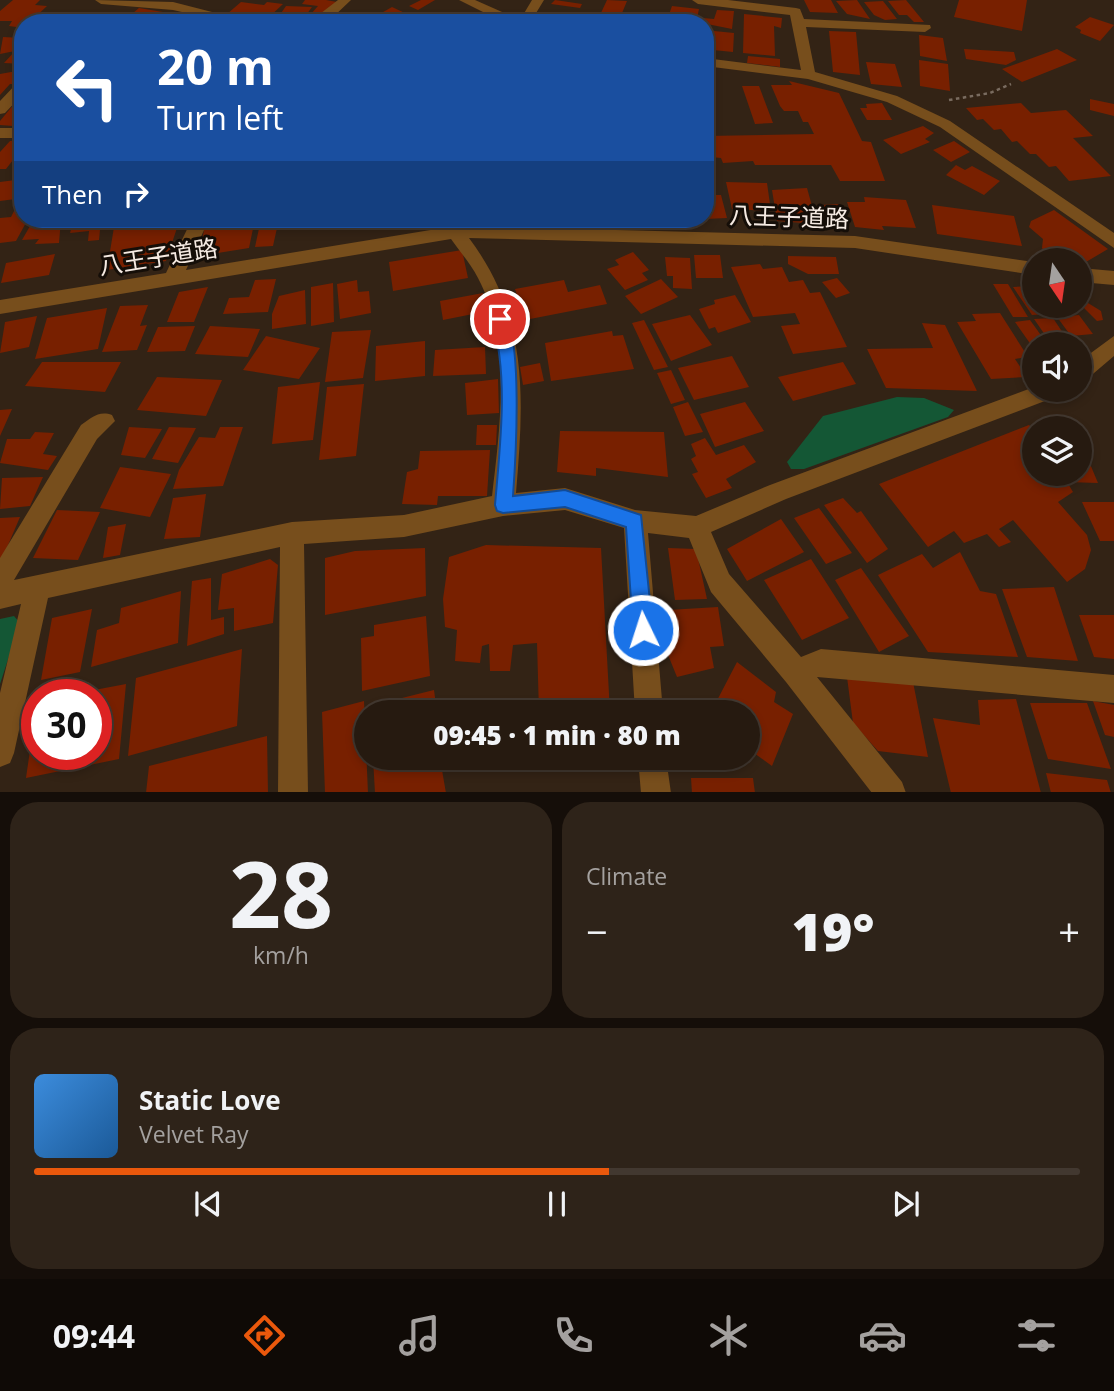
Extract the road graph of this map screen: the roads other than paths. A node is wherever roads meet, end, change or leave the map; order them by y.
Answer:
1 (101, 0) edge
2 (345, 0) edge
3 (465, 0) edge
4 (698, 0) edge
5 (795, 12) edge
6 (208, 14) edge
7 (329, 14) edge
8 (496, 14) edge
9 (925, 28) dead end
10 (714, 64) edge
11 (731, 68) junction
12 (714, 69) edge
13 (809, 75) junction
14 (14, 95) edge
15 (0, 110) edge
16 (196, 228) edge
17 (447, 228) edge
18 (1114, 242) edge
19 (1022, 266) edge
20 (1092, 276) edge
21 (173, 278) junction
22 (1114, 278) edge
23 (0, 307) edge
24 (1112, 354) edge
25 (1092, 366) edge
26 (1022, 401) edge
27 (104, 421) dead end
28 (503, 505) junction
29 (635, 521) junction
30 (697, 527) junction
31 (292, 533) junction
32 (0, 581) edge
33 (38, 587) junction
34 (0, 596) edge
35 (796, 672) junction
36 (1114, 688) edge
37 (648, 700) edge
38 (0, 754) edge
39 (653, 770) edge
40 (293, 792) edge
41 (656, 792) edge
42 (890, 792) edge

1 - 6 street
2 - 7 street
3 - 8 street
4 - 5 street
5 - 9 street
5 - 13 street
10 - 11 street
11 - 12 street
11 - 13 street
13 - 18 street
14 - 15 street
16 - 21 street
17 - 19 street, 八王子道路
17 - 21 street, 八王子道路
17 - 28 street
20 - 22 street
21 - 23 street, 八王子道路
24 - 25 street
26 - 30 street
27 - 32 street
28 - 29 street
28 - 31 street
29 - 30 street
29 - 37 street
30 - 35 street
31 - 33 street
31 - 40 street
33 - 34 street
33 - 38 street
35 - 36 street
35 - 42 street
39 - 41 street

